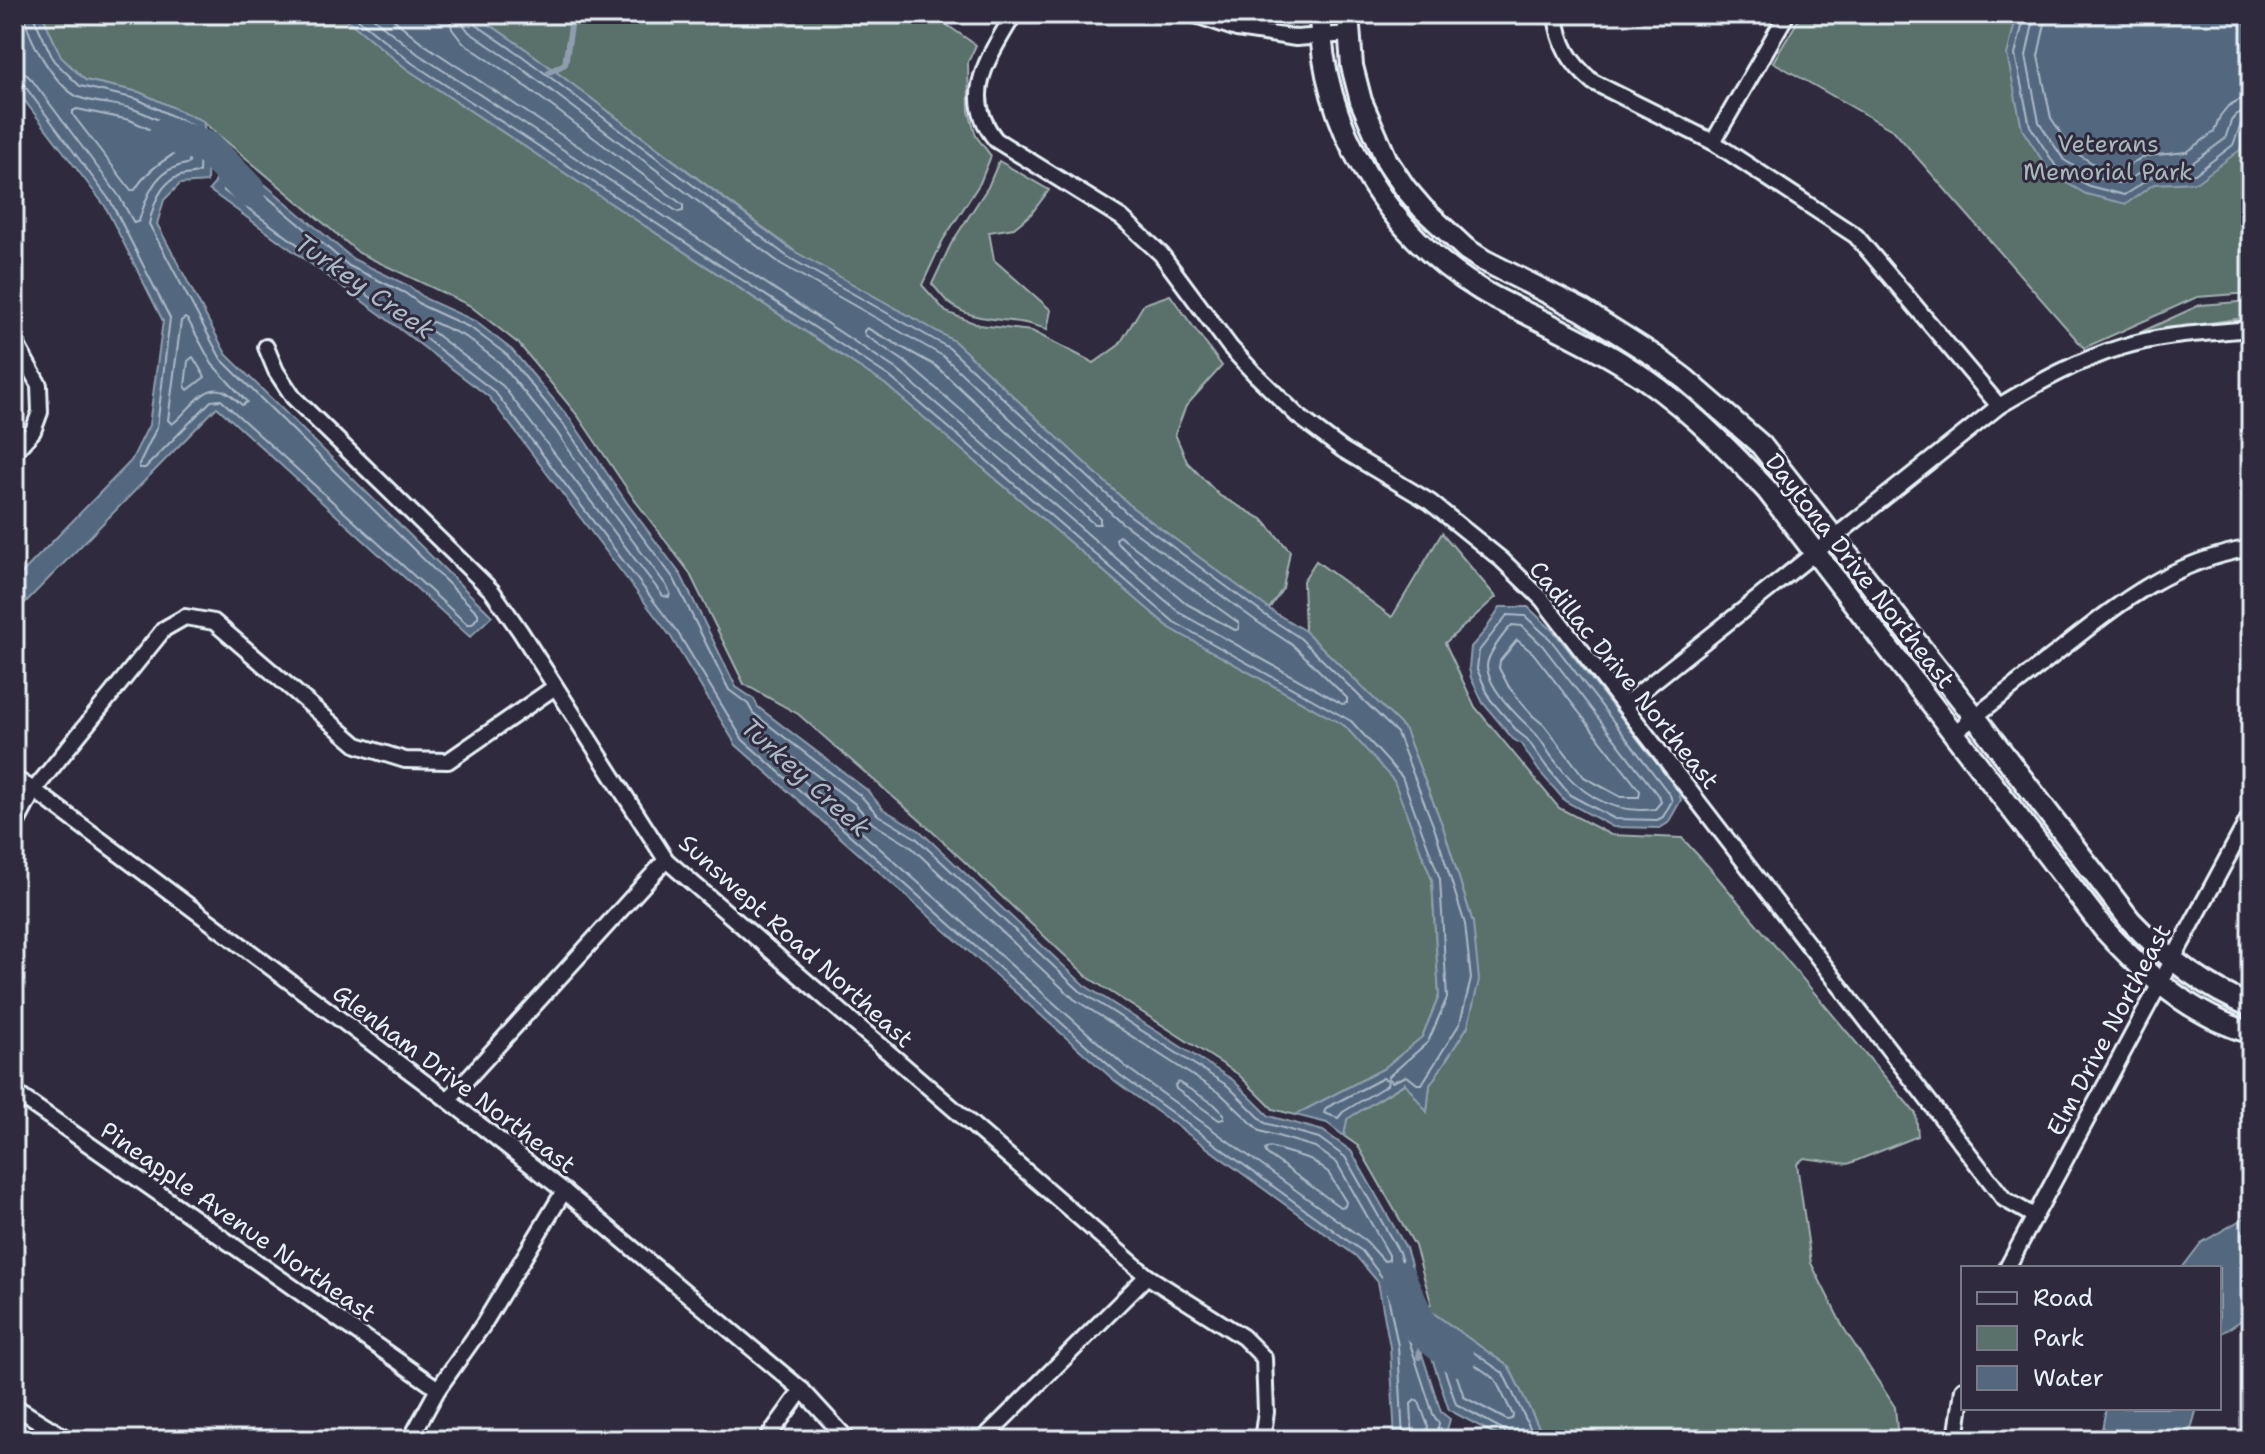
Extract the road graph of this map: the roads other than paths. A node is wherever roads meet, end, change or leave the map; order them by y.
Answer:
1 (1014, 14) edge
2 (1193, 14) edge
3 (1320, 14) edge
4 (1556, 14) edge
5 (1787, 14) edge
6 (1348, 24) edge
7 (1321, 36) junction
8 (1713, 142) junction
9 (2251, 329) edge
10 (14, 340) edge
11 (266, 347) dead end
12 (1999, 406) junction
13 (14, 452) edge
14 (1835, 535) junction
15 (2251, 548) edge
16 (1814, 552) junction
17 (555, 687) junction
18 (1624, 705) junction
19 (1975, 717) junction
20 (1954, 733) junction
21 (14, 778) edge
22 (34, 790) junction
23 (2251, 814) edge
24 (14, 828) edge
25 (666, 860) junction
26 (2172, 961) junction
27 (2160, 984) junction
28 (2251, 1006) edge
29 (2251, 1033) edge
30 (14, 1092) edge
31 (448, 1100) junction
32 (564, 1191) junction
33 (2034, 1216) junction
34 (2008, 1266) edge
35 (1147, 1276) junction
36 (438, 1389) junction
37 (802, 1390) junction
38 (1961, 1404) edge
39 (14, 1406) edge
40 (69, 1440) edge
41 (410, 1440) edge
42 (766, 1440) edge
43 (848, 1440) edge
44 (982, 1440) edge
45 (1262, 1440) edge
46 (1956, 1440) edge

1 - 18 street, Cadillac Drive Northeast
2 - 7 street
3 - 7 street, Daytona Drive Northeast
4 - 8 street
5 - 8 street
6 - 7 street
6 - 14 street, Daytona Drive Northeast
7 - 16 street, Daytona Drive Northeast
8 - 12 street
9 - 12 street
10 - 13 street
11 - 17 street, Sunswept Road Northeast
12 - 14 street
14 - 16 street
14 - 19 street, Daytona Drive Northeast
15 - 19 street
16 - 18 street
16 - 20 street, Daytona Drive Northeast
17 - 22 street
17 - 25 street, Sunswept Road Northeast
18 - 33 street, Cadillac Drive Northeast
19 - 20 street
19 - 26 street, Daytona Drive Northeast
20 - 27 street, Daytona Drive Northeast
21 - 22 street, Glenham Drive Northeast
22 - 24 street
22 - 31 street, Glenham Drive Northeast
23 - 26 street, Elm Drive Northeast
25 - 31 street
25 - 35 street, Sunswept Road Northeast
26 - 27 street, Elm Drive Northeast
26 - 28 street, Daytona Drive Northeast
27 - 29 street, Daytona Drive Northeast
27 - 33 street, Elm Drive Northeast
30 - 36 street, Pineapple Avenue Northeast
31 - 32 street, Glenham Drive Northeast
32 - 36 street
32 - 37 street, Glenham Drive Northeast
33 - 34 street, Elm Drive Northeast
35 - 44 street
35 - 45 street, Sunswept Road Northeast
36 - 41 street
37 - 42 street
37 - 43 street, Glenham Drive Northeast
38 - 46 street
39 - 40 street

